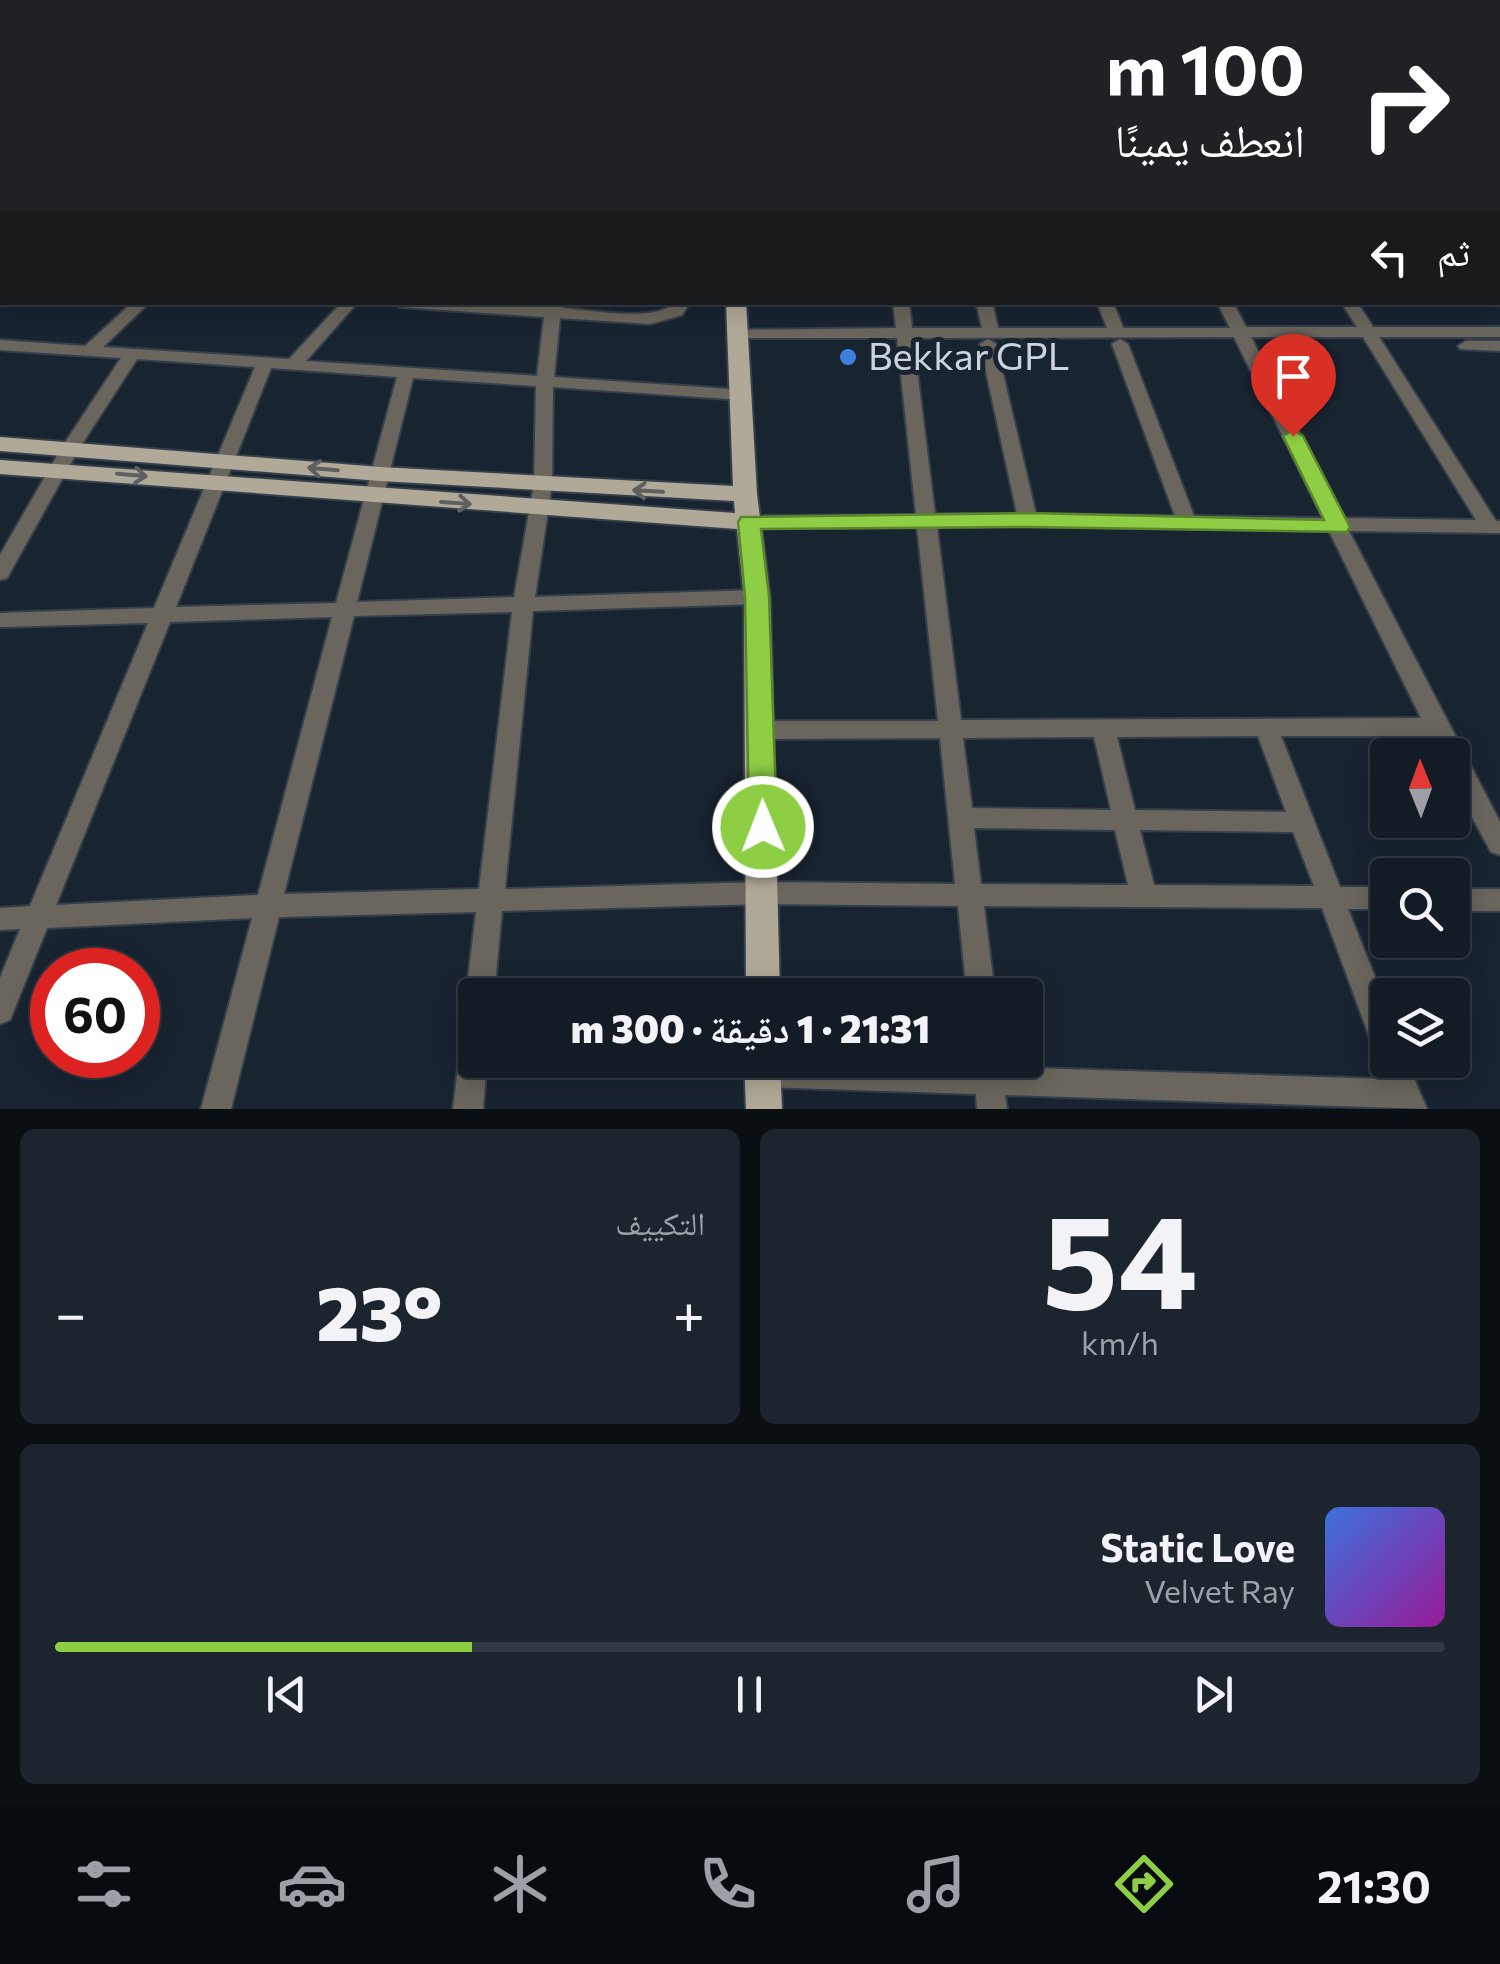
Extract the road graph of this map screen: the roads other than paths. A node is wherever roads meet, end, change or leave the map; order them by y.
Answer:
1 (140, 305) edge
2 (347, 305) edge
3 (478, 305) edge
4 (681, 305) edge
5 (736, 305) edge
6 (902, 305) edge
7 (984, 305) edge
8 (1105, 305) edge
9 (1227, 305) edge
10 (1351, 305) edge
11 (555, 308) edge
12 (1500, 332) edge
13 (738, 338) junction
14 (905, 338) junction
15 (989, 338) junction
16 (1118, 338) junction
17 (1244, 339) junction
18 (1371, 339) junction
19 (0, 345) edge
20 (1500, 346) edge
21 (87, 352) junction
22 (131, 356) junction
23 (265, 363) junction
24 (294, 364) junction
25 (406, 373) junction
26 (545, 381) junction
27 (743, 395) junction
28 (0, 444) edge
29 (65, 458) junction
30 (0, 467) edge
31 (220, 472) junction
32 (543, 484) junction
33 (377, 486) junction
34 (745, 494) junction
35 (537, 509) junction
36 (1028, 520) junction
37 (925, 521) junction
38 (749, 522) junction
39 (1187, 523) junction
40 (1339, 527) junction
41 (1495, 527) edge
42 (0, 573) edge
43 (757, 596) junction
44 (524, 604) junction
45 (345, 609) junction
46 (162, 614) junction
47 (0, 620) edge
48 (1436, 726) junction
49 (1103, 728) junction
50 (1266, 728) junction
51 (761, 730) junction
52 (949, 730) junction
53 (1442, 738) edge
54 (1470, 790) edge
55 (960, 818) junction
56 (1125, 821) junction
57 (1301, 822) junction
58 (1500, 846) edge
59 (764, 892) junction
60 (970, 896) junction
61 (1144, 896) junction
62 (1328, 897) junction
63 (1370, 898) edge
64 (1470, 900) edge
65 (1500, 900) edge
66 (489, 902) junction
67 (268, 906) junction
68 (38, 918) junction
69 (0, 919) edge
70 (482, 978) edge
71 (763, 978) edge
72 (978, 978) edge
73 (1370, 1003) edge
74 (0, 1011) edge
75 (471, 1078) edge
76 (763, 1081) edge
77 (990, 1083) edge
78 (1409, 1101) edge
79 (216, 1109) edge
80 (468, 1109) edge

1 - 21 street
2 - 24 street
3 - 11 street
4 - 11 street
5 - 13 main road
6 - 14 street
7 - 15 street
8 - 16 street
9 - 17 street
10 - 18 street
11 - 26 street
12 - 18 street
13 - 14 street
13 - 27 main road
14 - 15 street
14 - 37 street
15 - 16 street
15 - 36 street
16 - 17 street
16 - 39 street
17 - 18 street
17 - 40 street
18 - 20 street
18 - 41 street
19 - 21 street
21 - 22 street
22 - 23 street
22 - 29 street
23 - 24 street
23 - 31 street
24 - 25 street
25 - 26 street
25 - 33 street
26 - 27 street
26 - 32 street
27 - 34 main road
28 - 29 main road
29 - 30 main road
29 - 31 main road
29 - 42 street
31 - 33 main road
31 - 46 street
32 - 33 main road
34 -> 32 main road
32 - 35 street
33 -> 35 main road
33 - 45 street
34 - 38 main road
35 - 38 main road
35 - 44 street
36 - 37 street
36 - 39 street
37 - 38 street
37 - 52 street
38 - 43 main road
39 - 40 street
40 - 41 street
40 - 48 street
43 - 44 street
43 - 51 main road
44 - 45 street
44 - 66 street
45 - 46 street
45 - 67 street
46 - 47 street
46 - 68 street
48 - 50 street
48 - 53 street
49 - 50 street
49 - 52 street
49 - 56 street
50 - 57 street
51 - 52 street
51 - 59 main road
52 - 55 street
54 - 58 street
55 - 56 street
55 - 60 street
56 - 57 street
56 - 61 street
57 - 62 street
59 - 60 street
59 - 66 street
59 - 71 main road
60 - 61 street
60 - 72 street
61 - 62 street
62 - 63 street
62 - 73 street
64 - 65 street
66 - 67 street
66 - 70 street
67 - 68 street
67 - 79 street
68 - 69 street
68 - 74 street
75 - 80 street
76 - 77 street
77 - 78 street

